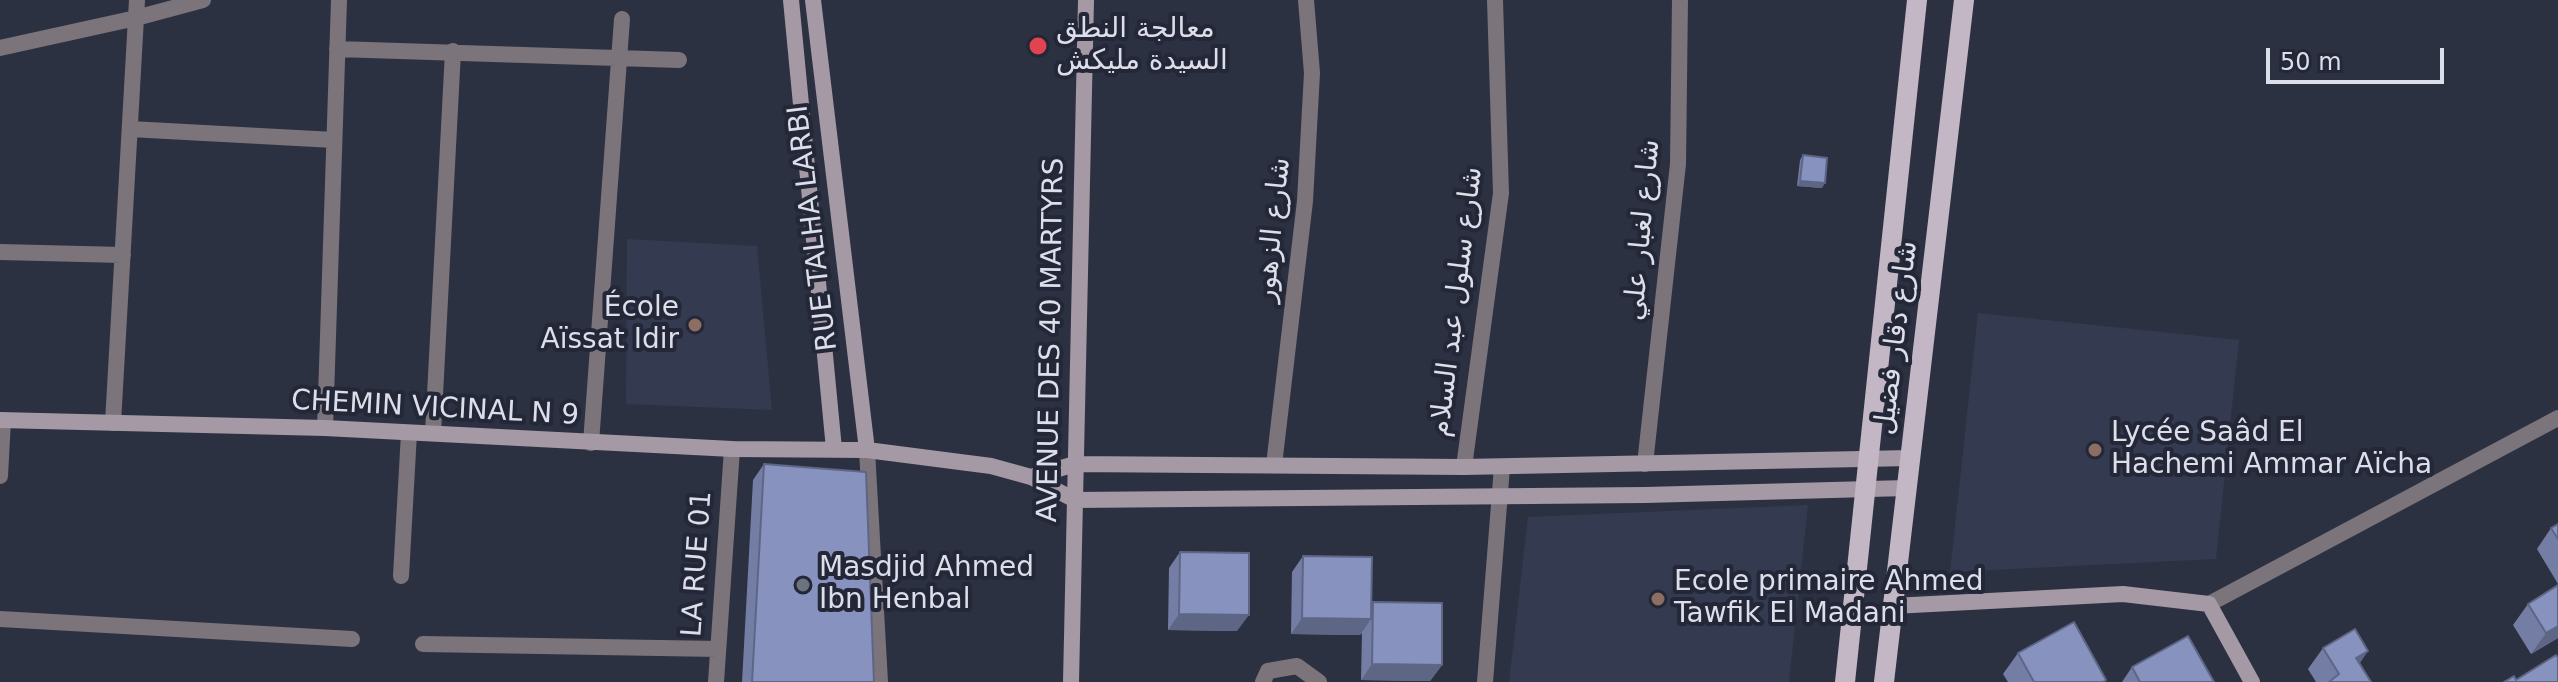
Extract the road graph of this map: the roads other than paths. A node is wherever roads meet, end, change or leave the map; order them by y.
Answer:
1 (137, 0) edge
2 (203, 0) edge
3 (339, 0) edge
4 (791, 0) edge
5 (813, 0) edge
6 (1086, 0) edge
7 (1306, 0) edge
8 (1495, 0) edge
9 (1680, 0) edge
10 (1917, 0) edge
11 (1964, 0) edge
12 (136, 18) junction
13 (622, 19) dead end
14 (0, 48) edge
15 (337, 49) junction
16 (453, 51) junction
17 (620, 58) junction
18 (679, 60) dead end
19 (130, 129) junction
20 (334, 140) junction
21 (0, 252) edge
22 (123, 255) junction
23 (2558, 418) edge
24 (1, 420) edge
25 (113, 423) junction
26 (325, 428) junction
27 (409, 433) junction
28 (433, 433) junction
29 (591, 443) junction
30 (732, 449) junction
31 (834, 449) junction
32 (867, 450) junction
33 (1868, 458) junction
34 (1911, 458) junction
35 (1075, 464) junction
36 (1645, 464) junction
37 (1274, 465) junction
38 (1464, 467) junction
39 (1502, 467) junction
40 (0, 476) edge
41 (1031, 477) junction
42 (1907, 488) junction
43 (1864, 490) junction
44 (1499, 496) junction
45 (1075, 500) junction
46 (401, 576) dead end
47 (2209, 604) junction
48 (1893, 606) junction
49 (0, 619) edge
50 (352, 639) dead end
51 (423, 644) dead end
52 (718, 649) junction
53 (716, 682) edge
54 (880, 682) edge
55 (1071, 682) edge
56 (1263, 682) edge
57 (1319, 682) edge
58 (1485, 682) edge
59 (1845, 682) edge
60 (1884, 682) edge
61 (2252, 682) edge

1 - 12 street
2 - 12 street
3 - 15 street
4 - 31 street
5 - 32 street, RUE TALHA LARBI
6 - 35 street, AVENUE DES 40 MARTYRS
7 - 37 street, شارع الزهور
8 - 38 street, شارع سلول عبد السلام
9 - 36 street, شارع لغبار علي
10 - 33 main road, شارع دقار فضيل
11 - 34 main road, شارع دقار فضيل
12 - 14 street
12 - 19 street
13 - 17 street
15 - 16 street
15 - 20 street
16 - 17 street
16 - 28 street
17 - 18 street
17 - 29 street
19 - 20 street
19 - 22 street
20 - 26 street
21 - 22 street
22 - 25 street
23 - 47 street
24 - 25 street, CHEMIN VICINAL N 9
24 - 40 street
25 - 26 street, CHEMIN VICINAL N 9
26 - 27 street, CHEMIN VICINAL N 9
27 - 28 street, CHEMIN VICINAL N 9
27 - 46 street
28 - 29 street, CHEMIN VICINAL N 9
29 - 30 street, CHEMIN VICINAL N 9
30 - 31 street, CHEMIN VICINAL N 9
30 - 52 street, LA RUE 01
31 - 32 street, CHEMIN VICINAL N 9
32 - 41 street, CHEMIN VICINAL N 9
32 - 54 street
33 - 34 street
33 - 36 street
33 - 43 main road, شارع دقار فضيل
34 - 42 main road, شارع دقار فضيل
35 - 37 street
35 - 41 street
35 - 45 street, AVENUE DES 40 MARTYRS
36 - 39 street
37 - 38 street
38 - 39 street
39 - 44 street
41 - 45 street, CHEMIN VICINAL N 9
42 - 43 street
42 - 48 main road, شارع دقار فضيل
43 - 44 street
43 - 59 main road, شارع دقار فضيل
44 - 45 street
44 - 58 street
45 - 55 street, AVENUE DES 40 MARTYRS
47 - 48 street
47 - 61 street
48 - 60 main road, شارع دقار فضيل
49 - 50 street
51 - 52 street
52 - 53 street, LA RUE 01
56 - 57 street

